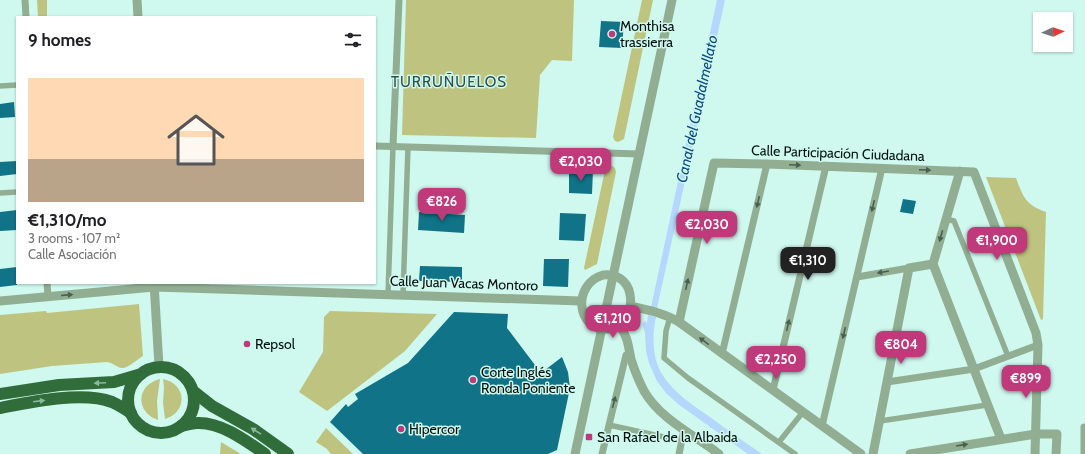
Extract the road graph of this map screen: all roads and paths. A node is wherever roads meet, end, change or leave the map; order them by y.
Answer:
1 (25, 0) edge
2 (137, 0) edge
3 (398, 0) edge
4 (672, 0) edge
5 (26, 16) edge
6 (138, 16) edge
7 (16, 85) edge
8 (0, 86) edge
9 (376, 146) edge
10 (393, 146) junction
11 (408, 147) junction
12 (640, 154) junction
13 (767, 164) junction
14 (826, 166) junction
15 (882, 168) junction
16 (960, 171) junction
17 (16, 192) edge
18 (0, 193) edge
19 (946, 219) junction
20 (933, 264) junction
21 (908, 268) junction
22 (614, 275) junction
23 (857, 276) junction
24 (47, 284) edge
25 (154, 285) edge
26 (388, 294) junction
27 (403, 295) junction
28 (48, 296) junction
29 (0, 301) edge
30 (581, 301) junction
31 (630, 306) junction
32 (670, 317) junction
33 (679, 322) junction
34 (619, 325) junction
35 (602, 328) junction
36 (1038, 345) junction
37 (630, 354) junction
38 (722, 354) junction
39 (1008, 356) junction
40 (159, 366) junction
41 (974, 369) junction
42 (138, 375) junction
43 (887, 382) junction
44 (773, 390) junction
45 (193, 391) junction
46 (0, 394) edge
47 (987, 405) junction
48 (0, 408) edge
49 (802, 412) junction
50 (130, 414) junction
51 (880, 421) junction
52 (609, 425) junction
53 (181, 426) junction
54 (822, 426) junction
55 (1084, 427) edge
56 (684, 430) junction
57 (1036, 434) junction
58 (1000, 439) junction
59 (682, 441) junction
60 (779, 442) junction
61 (715, 452) edge
62 (265, 454) edge
63 (288, 454) edge
64 (575, 454) edge
65 (602, 454) edge
66 (679, 454) edge
67 (795, 454) edge
68 (861, 454) edge
69 (873, 454) edge
70 (910, 454) edge
71 (1034, 454) edge
72 (1056, 454) edge
73 (1084, 454) edge

1 - 5 street
2 - 6 street
3 - 10 street
4 - 12 street
7 - 8 street
9 - 10 street
10 - 11 street
10 - 26 street
11 - 12 street
11 - 27 street
12 - 22 street
13 -> 14 street, Calle Participación Ciudadana
33 -> 13 street, Calle Participación Ciudadana
13 -> 38 street
14 - 15 street, Calle Participación Ciudadana
44 -> 14 street
15 -> 16 street, Calle Participación Ciudadana
15 -> 23 street
16 - 19 street
16 - 36 street, Calle Participación Ciudadana
17 - 18 street
19 -> 20 street
19 - 39 street
20 - 21 street
20 - 41 street
21 -> 23 street
21 - 43 street
22 - 30 street
22 - 31 street
22 - 35 street
23 -> 54 street
24 - 28 street
25 - 26 street, Calle Juan Vacas Montoro
28 -> 25 street, Calle Juan Vacas Montoro
25 - 40 street
26 - 27 street, Calle Juan Vacas Montoro
27 - 30 street, Calle Juan Vacas Montoro
28 - 29 street, Calle Juan Vacas Montoro
30 - 35 street
31 - 32 street
31 - 34 street
32 - 33 street
32 - 60 street
38 -> 33 street
34 - 35 street
34 - 37 street
35 - 64 street
36 - 39 street
36 - 57 street
52 -> 37 street
37 - 56 street
38 - 44 street
39 - 41 street
40 - 42 highway
40 - 45 highway
41 - 43 street
41 - 47 street
42 -> 46 highway
42 - 50 highway
43 - 51 street
44 - 49 street
45 - 53 highway
63 -> 45 highway
47 - 51 street
47 - 58 street
48 -> 50 highway
49 - 54 street
49 - 60 street
50 - 53 highway
51 - 69 street
52 - 59 street
52 - 65 street
53 - 62 highway
54 - 68 street
55 - 73 street
56 - 59 street
56 - 61 street
57 - 58 street
57 - 71 street
57 - 72 street
70 -> 58 street
59 - 66 street
60 - 67 street

